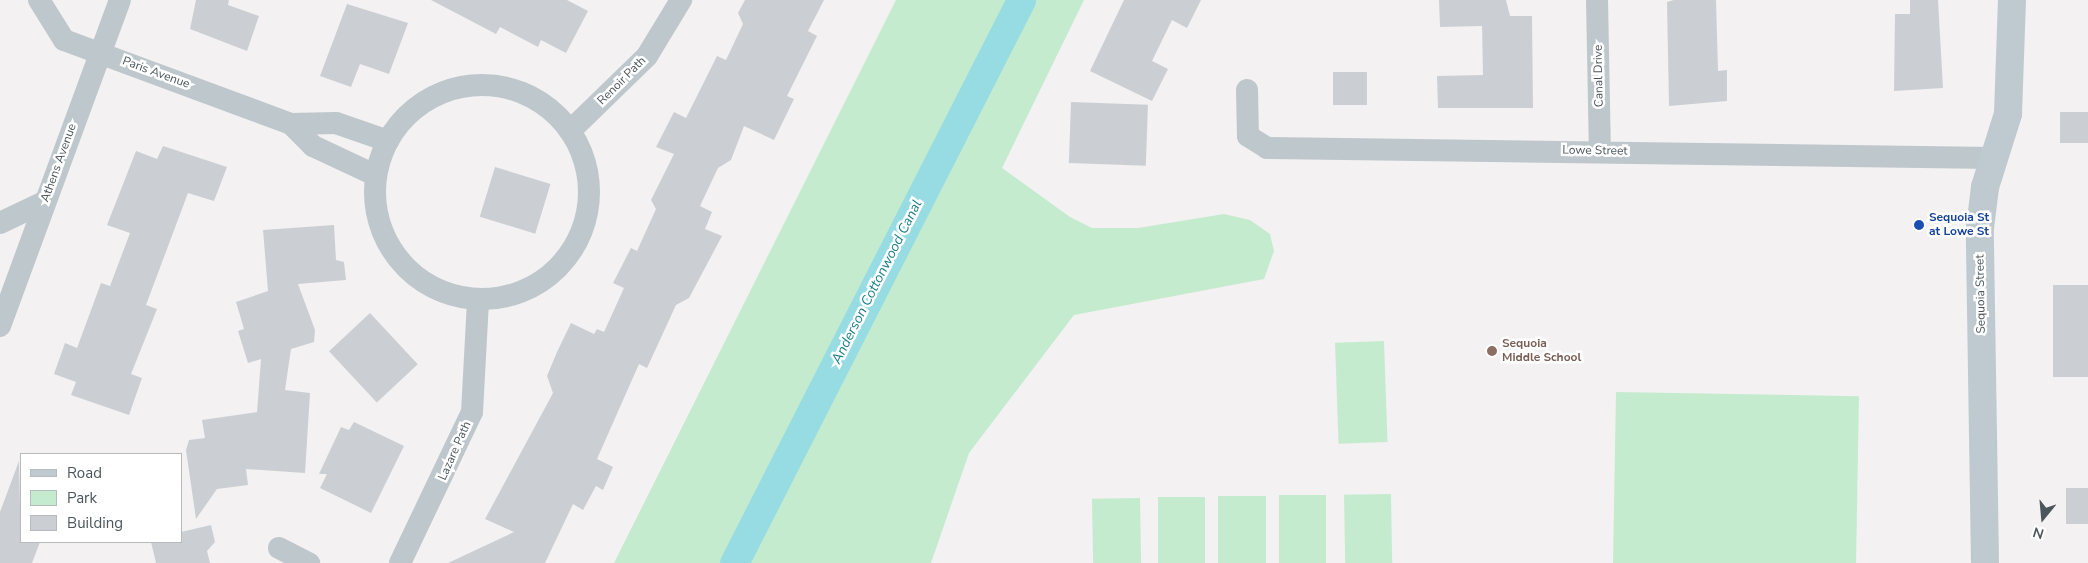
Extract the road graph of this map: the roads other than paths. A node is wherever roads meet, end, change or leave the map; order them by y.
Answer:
1 (38, 0) edge
2 (120, 0) edge
3 (681, 0) edge
4 (1598, 0) edge
5 (2012, 0) edge
6 (100, 53) junction
7 (1247, 90) dead end
8 (291, 124) junction
9 (570, 131) junction
10 (388, 141) junction
11 (1600, 151) junction
12 (1993, 158) junction
13 (375, 175) junction
14 (44, 202) junction
15 (0, 223) edge
16 (478, 300) junction
17 (0, 326) edge
18 (279, 548) dead end
19 (309, 563) edge
20 (400, 563) edge
21 (1985, 563) edge

1 - 6 street, Paris Avenue
2 - 6 street, Athens Avenue
3 - 9 street, Renoir Path
4 - 11 street, Canal Drive
5 - 12 street, Sequoia Street
6 - 8 street, Paris Avenue
6 - 14 street, Athens Avenue
7 - 11 street, Lowe Street
8 - 10 street, Paris Avenue
8 - 13 street, Paris Avenue
9 - 10 street
9 - 16 street
10 - 13 street
11 - 12 street, Lowe Street
12 - 21 street, Sequoia Street
13 - 16 street
14 - 15 street
14 - 17 street, Athens Avenue
16 - 20 street, Lazare Path
18 - 19 street

